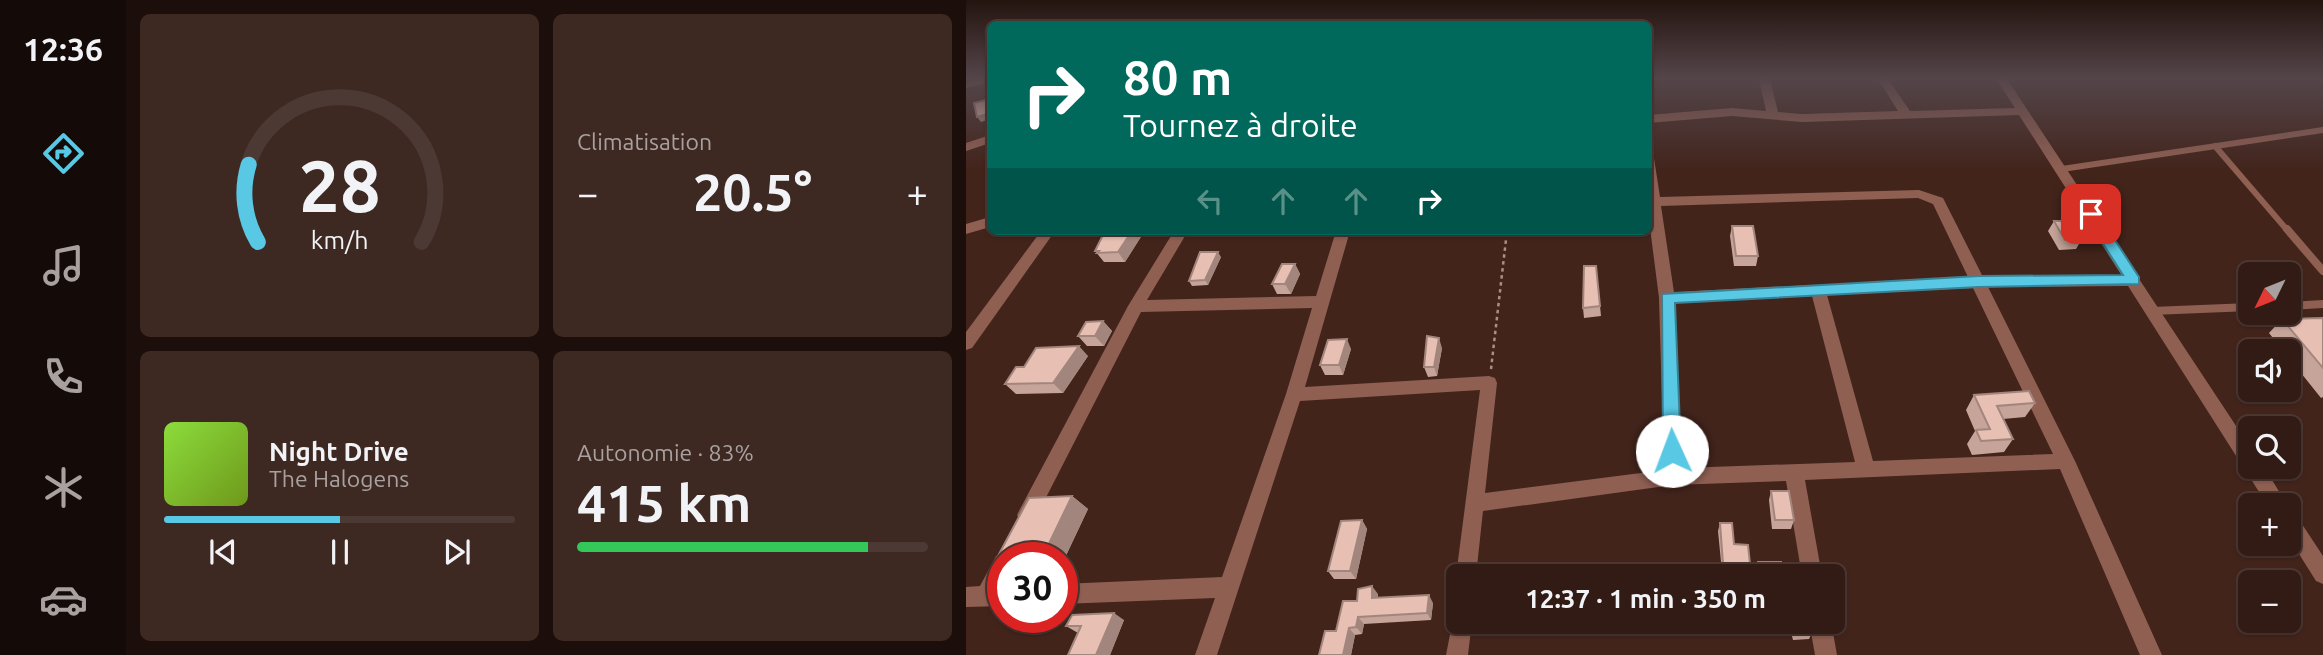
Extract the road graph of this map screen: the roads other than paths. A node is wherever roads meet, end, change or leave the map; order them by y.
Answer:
1 (1772, 110) edge
2 (1903, 110) edge
3 (2023, 111) joint
4 (1905, 113) junction
5 (1773, 115) junction
6 (1652, 119) edge
7 (2323, 130) edge
8 (987, 140) edge
9 (2215, 146) junction
10 (966, 147) edge
11 (2062, 169) junction
12 (1653, 202) edge
13 (987, 223) edge
14 (966, 229) edge
15 (1045, 235) edge
16 (1179, 235) edge
17 (1342, 235) edge
18 (2323, 271) edge
19 (2134, 281) junction
20 (1979, 282) junction
21 (1818, 290) junction
22 (1667, 298) junction
23 (1319, 302) junction
24 (2323, 304) edge
25 (2301, 305) edge
26 (1136, 306) junction
27 (2238, 307) edge
28 (2152, 311) junction
29 (966, 344) edge
30 (1294, 394) junction
31 (2238, 444) edge
32 (2066, 461) junction
33 (1866, 469) junction
34 (1794, 472) junction
35 (1673, 477) junction
36 (1475, 503) junction
37 (2301, 540) edge
38 (1013, 542) edge
39 (1467, 564) edge
40 (1810, 564) edge
41 (2323, 574) edge
42 (1228, 587) junction
43 (1078, 593) edge
44 (1459, 634) edge
45 (1822, 634) edge
46 (1206, 655) edge
47 (1457, 655) edge
48 (1826, 655) edge
49 (2151, 655) edge

1 - 5 street
2 - 4 street
3 - 4 street
3 - 11 street
4 - 5 street
5 - 6 street
7 - 9 lane
8 - 10 street
9 - 11 lane
9 - 18 lane
11 - 19 street
12 - 20 street
12 - 22 street
13 - 14 street
15 - 29 street
16 - 26 street
17 - 23 street
19 - 20 street
19 - 28 street
20 - 21 street
20 - 32 street
21 - 22 street
21 - 33 street
22 - 35 street
23 - 26 street
23 - 30 street
24 - 25 lane
26 - 38 street
27 - 28 lane
28 - 31 street
30 - 36 street
30 - 42 street
32 - 33 street
32 - 49 street
33 - 34 street
34 - 35 street
34 - 40 street
35 - 36 street
36 - 39 street
37 - 41 street
42 - 43 street
42 - 46 street
44 - 47 street
45 - 48 street

